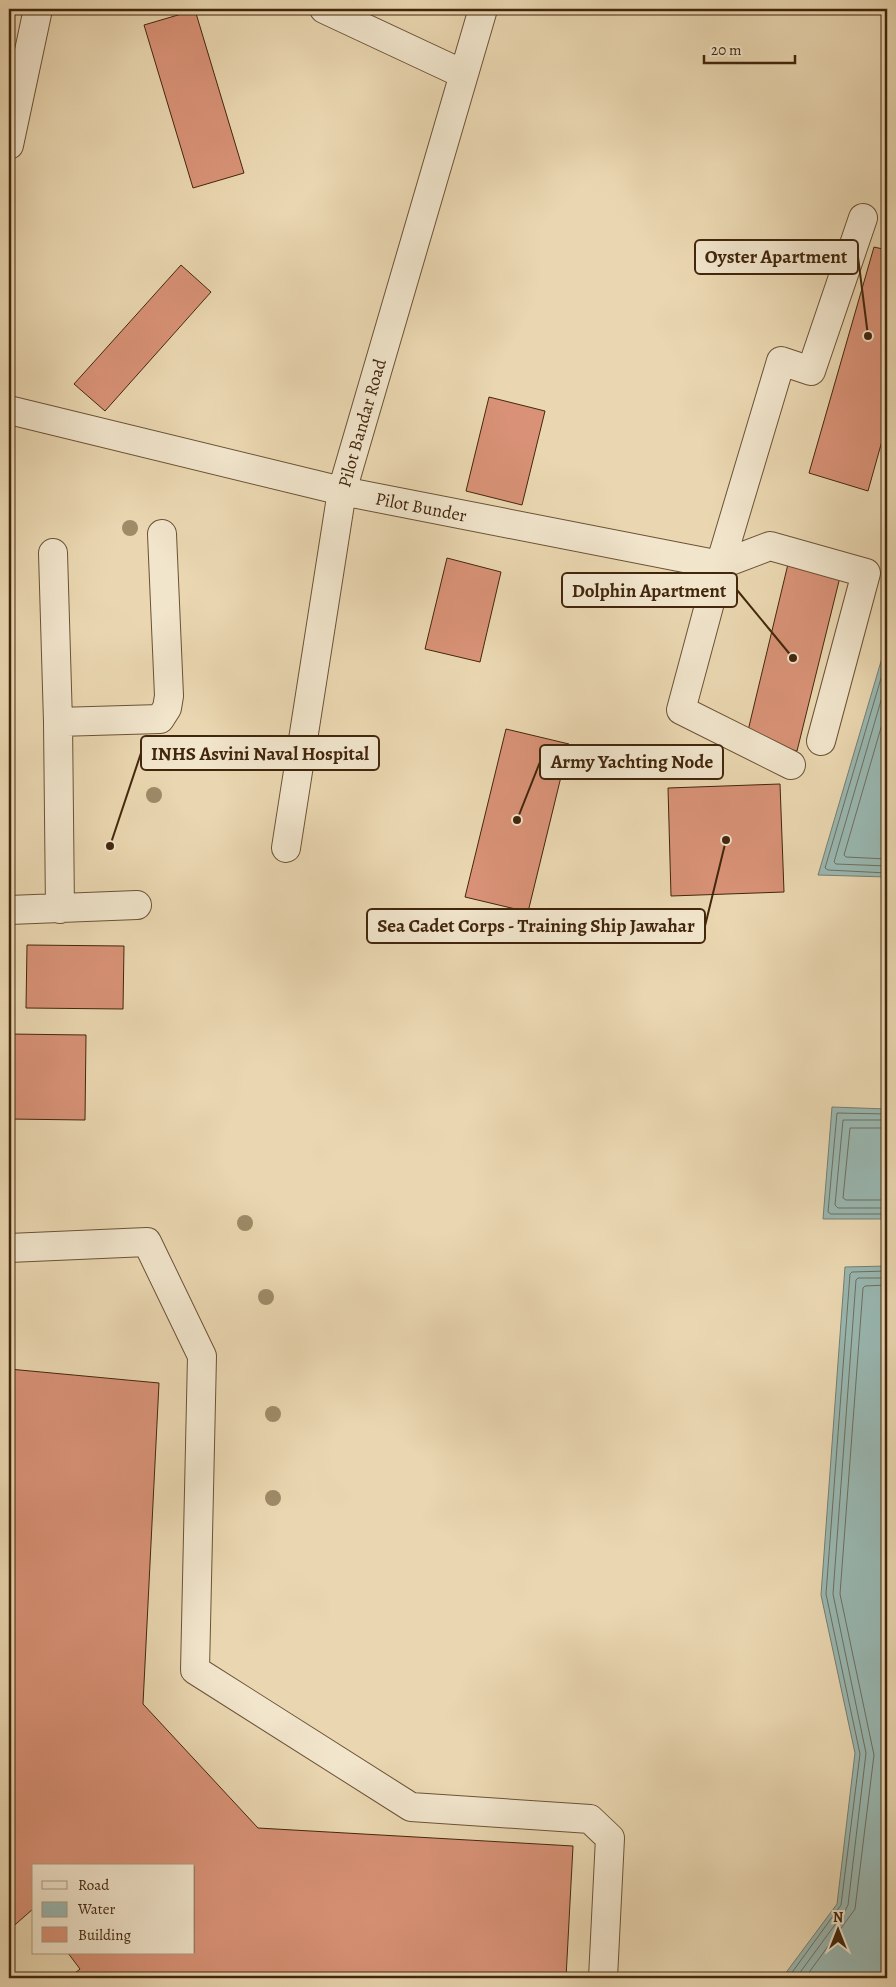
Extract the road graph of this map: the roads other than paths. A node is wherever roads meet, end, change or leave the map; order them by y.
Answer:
1 (38, 9) edge
2 (324, 9) edge
3 (483, 9) edge
4 (463, 74) junction
5 (9, 145) edge
6 (863, 218) dead end
7 (9, 410) edge
8 (342, 491) junction
9 (162, 534) dead end
10 (53, 553) dead end
11 (720, 566) junction
12 (58, 722) junction
13 (821, 741) dead end
14 (791, 765) dead end
15 (286, 848) dead end
16 (138, 905) dead end
17 (60, 909) junction
18 (9, 910) edge
19 (9, 1248) edge
20 (603, 1978) edge

1 - 5 street
2 - 4 street
3 - 4 street, Pilot Bandar Road
4 - 8 street, Pilot Bandar Road
6 - 11 street
7 - 8 street, Pilot Bunder
8 - 11 street, Pilot Bunder
8 - 15 street, Pilot Bandar Road
9 - 12 street
10 - 12 street
11 - 13 street
11 - 14 street
12 - 17 street
16 - 17 street
17 - 18 street
19 - 20 street

